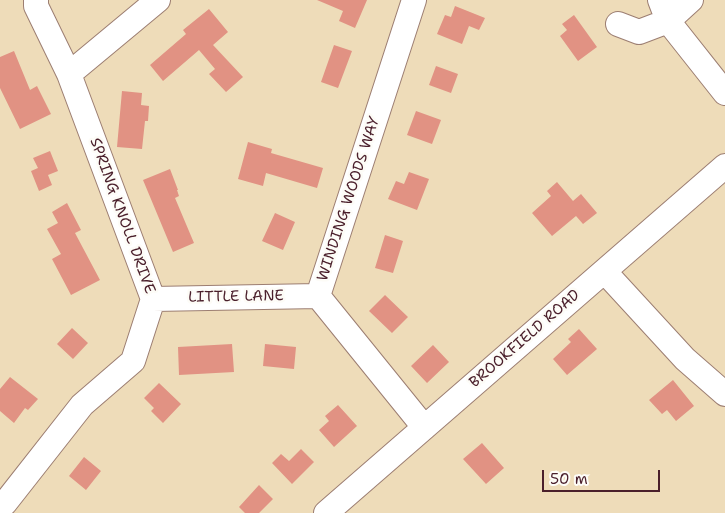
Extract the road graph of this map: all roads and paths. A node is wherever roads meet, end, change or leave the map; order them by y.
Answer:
1 (36, 0) edge
2 (158, 0) edge
3 (414, 0) edge
4 (691, 0) edge
5 (664, 10) edge
6 (618, 24) dead end
7 (69, 74) junction
8 (725, 93) edge
9 (725, 166) edge
10 (605, 272) junction
11 (318, 296) junction
12 (154, 299) junction
13 (725, 394) edge
14 (424, 426) junction
15 (0, 508) edge
16 (326, 513) edge

1 - 7 street, SPRING KNOLL DRIVE
2 - 7 street
3 - 11 street, WINDING WOODS WAY
4 - 5 street
5 - 6 street
5 - 8 street
7 - 12 street, SPRING KNOLL DRIVE
9 - 10 street, BROOKFIELD ROAD
10 - 13 street
10 - 14 street, BROOKFIELD ROAD
11 - 12 street, LITTLE LANE
11 - 14 street, WINDING WOODS WAY
12 - 15 street, SPRING KNOLL DRIVE
14 - 16 street, BROOKFIELD ROAD

